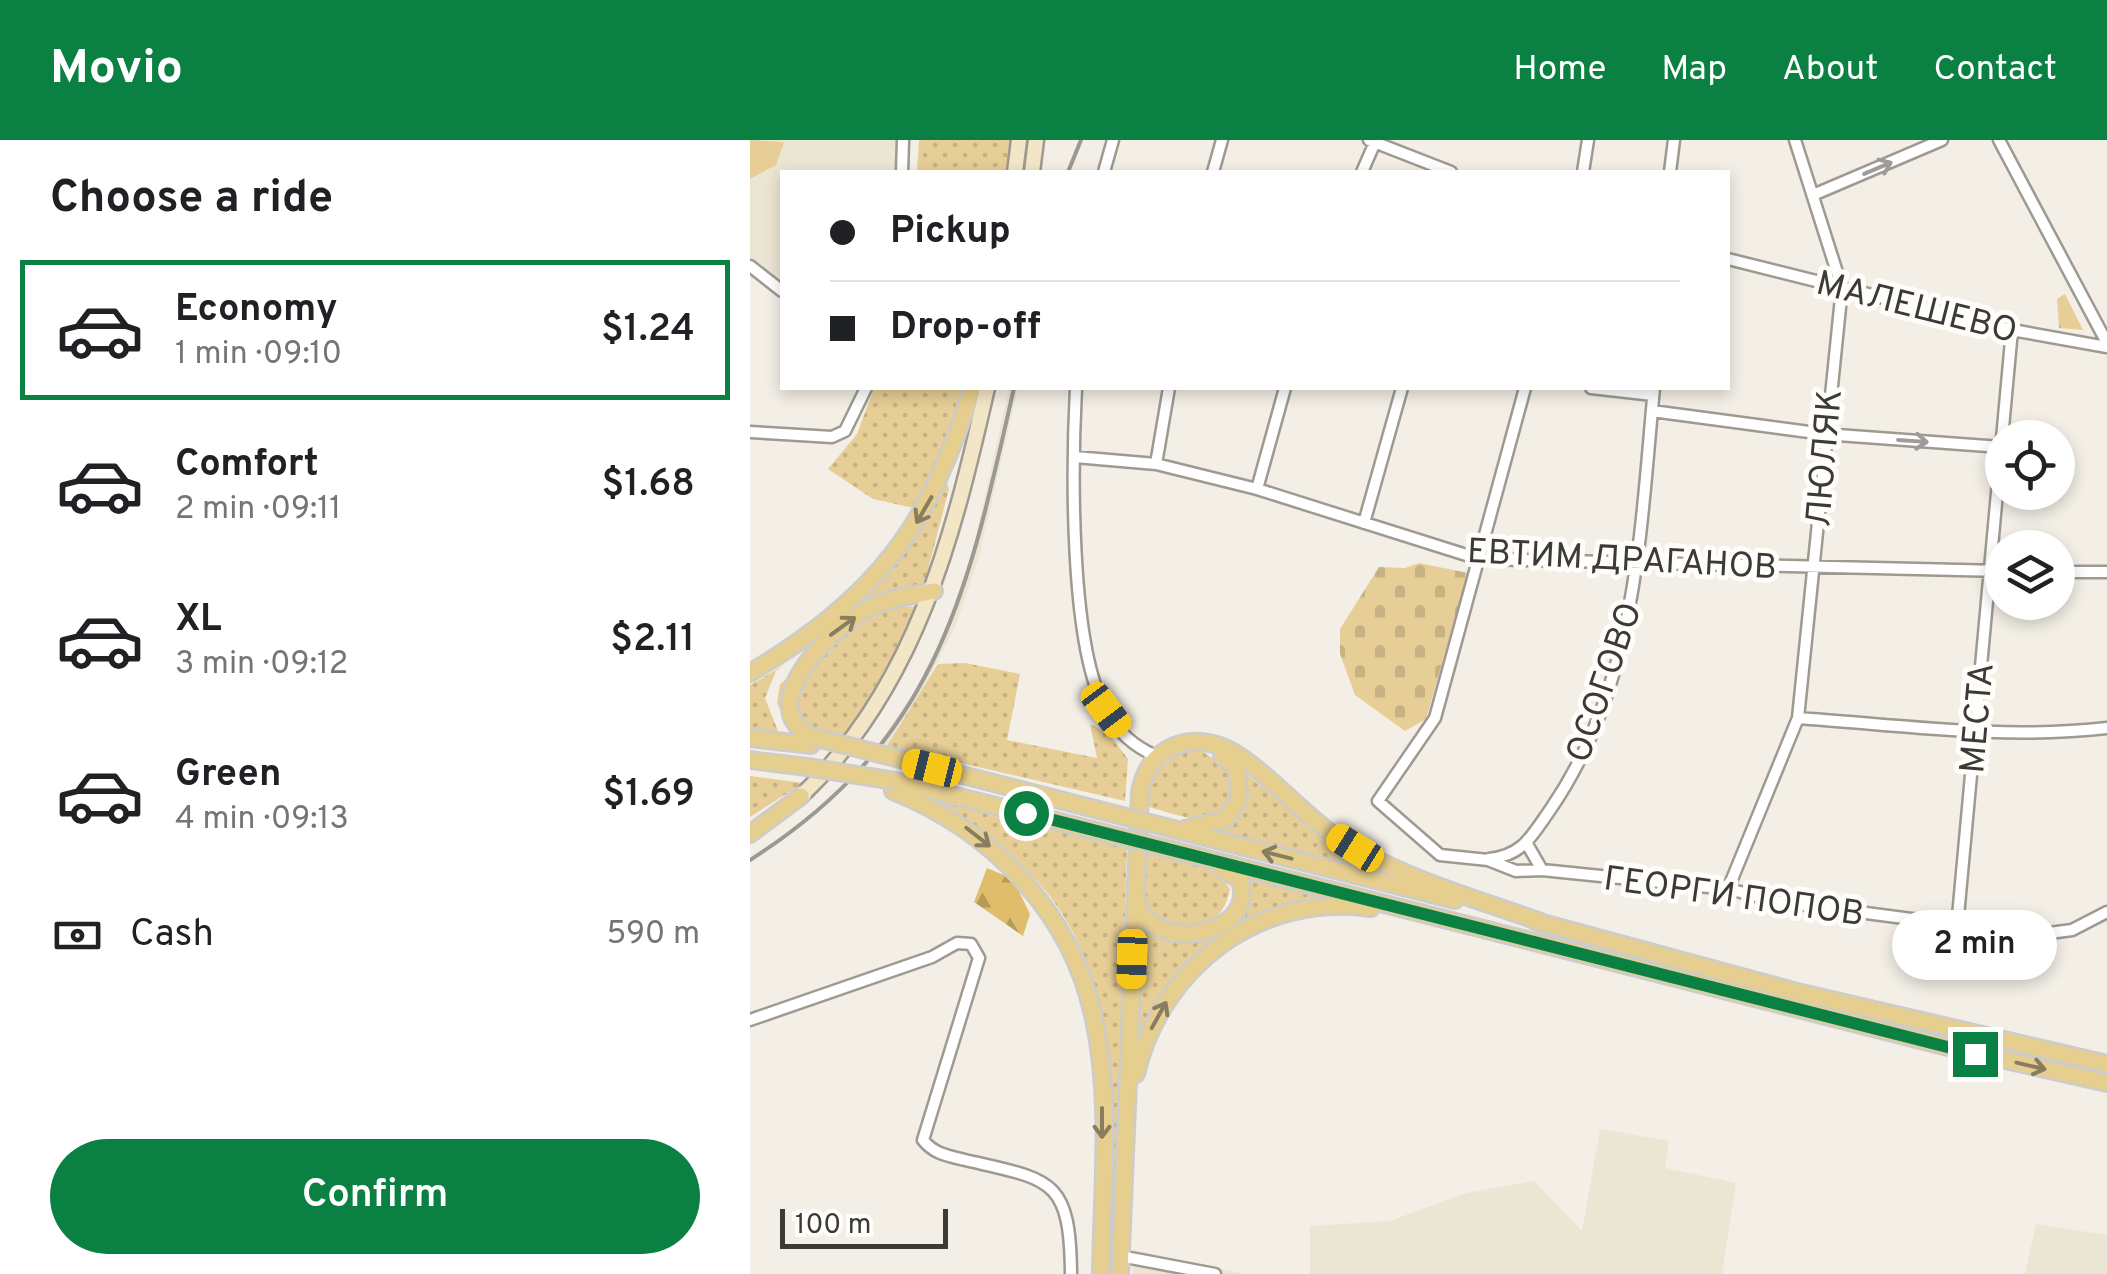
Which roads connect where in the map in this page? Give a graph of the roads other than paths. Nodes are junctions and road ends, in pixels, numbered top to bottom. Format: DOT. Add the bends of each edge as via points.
graph roads {
  1 [pos="903,140"];
  2 [pos="1019,140"];
  3 [pos="1036,140"];
  4 [pos="1113,140"];
  5 [pos="1222,140"];
  6 [pos="1588,140"];
  7 [pos="1674,140"];
  8 [pos="1796,140"];
  9 [pos="1942,140"];
  10 [pos="1999,140"];
  11 [pos="1373,141"];
  12 [pos="902,170"];
  13 [pos="1015,170"];
  14 [pos="1032,170"];
  15 [pos="1105,170"];
  16 [pos="1214,170"];
  17 [pos="1363,170"];
  18 [pos="1447,170"];
  19 [pos="1583,170"];
  20 [pos="1670,170"];
  21 [pos="1813,195"];
  22 [pos="1730,260"];
  23 [pos="750,266"];
  24 [pos="1842,288"];
  25 [pos="780,290"];
  26 [pos="2012,330"];
  27 [pos="2107,345"];
  28 [pos="865,390"];
  29 [pos="973,390"];
  30 [pos="974,390"];
  31 [pos="986,390"];
  32 [pos="1076,390"];
  33 [pos="1168,390"];
  34 [pos="1283,390"];
  35 [pos="1401,390"];
  36 [pos="1525,390"];
  37 [pos="1654,391"];
  38 [pos="1652,411"];
  39 [pos="2004,420"];
  40 [pos="750,432"];
  41 [pos="1824,434"];
  42 [pos="1985,447"];
  43 [pos="1075,458"];
  44 [pos="1156,464"];
  45 [pos="1257,490"];
  46 [pos="957,500"];
  47 [pos="1364,523"];
  48 [pos="1478,559"];
  49 [pos="1639,564"];
  50 [pos="1813,567"];
  51 [pos="1985,571"];
  52 [pos="2075,572"];
  53 [pos="2107,572"];
  54 [pos="934,591"];
  55 [pos="1985,620"];
  56 [pos="750,673"];
  57 [pos="776,681"];
  58 [pos="772,701"];
  59 [pos="1798,718"];
  60 [pos="2107,728"];
  61 [pos="1975,731"];
  62 [pos="750,738"];
  63 [pos="812,741"];
  64 [pos="1202,743"];
  65 [pos="1156,756"];
  66 [pos="750,760"];
  67 [pos="894,786"];
  68 [pos="801,796"];
  69 [pos="750,830"];
  70 [pos="1177,830"];
  71 [pos="1528,844"];
  72 [pos="1176,851"];
  73 [pos="1488,860"];
  74 [pos="1542,870"];
  75 [pos="1134,885"];
  76 [pos="1728,889"];
  77 [pos="2107,912"];
  78 [pos="1541,922"];
  79 [pos="1957,927"];
  80 [pos="1536,942"];
  81 [pos="750,1020"];
  82 [pos="2107,1064"];
  83 [pos="2107,1084"];
  84 [pos="1128,1107"];
  85 [pos="1120,1256"];
  86 [pos="1071,1274"];
  87 [pos="1101,1274"];
  88 [pos="1120,1274"];
  89 [pos="1215,1274"];
  1 -- 12 [label="street"];
  2 -- 13 [label="main road"];
  3 -- 14 [label="main road"];
  4 -- 15 [label="street"];
  5 -- 16 [label="street"];
  6 -- 19 [label="street"];
  7 -- 20 [label="street"];
  8 -- 21 [label="street, ЛЮЛЯК"];
  21 -- 9 [label="street, one-way"];
  10 -- 27 [label="street"];
  11 -- 17 [label="street"];
  11 -- 18 [label="street"];
  21 -- 24 [label="street, ЛЮЛЯК"];
  22 -- 24 [label="street, МАЛЕШЕВО"];
  23 -- 25 [label="street"];
  24 -- 26 [label="street, МАЛЕШЕВО"];
  24 -- 41 [label="street, ЛЮЛЯК"];
  26 -- 27 [label="street, МАЛЕШЕВО"];
  26 -- 39 [label="street, МЕСТА"];
  28 -- 40 [label="street" via="845,431 832,437"];
  29 -- 56 [label="main road, one-way" via="944,474 900,547 842,607"];
  30 -- 46 [label="main road"];
  31 -- 46 [label="main road"];
  32 -- 43 [label="street"];
  33 -- 44 [label="street"];
  34 -- 45 [label="street"];
  35 -- 47 [label="street"];
  36 -- 48 [label="street"];
  37 -- 38 [label="street, ОСОГОВО"];
  38 -- 41 [label="street"];
  38 -- 49 [label="street, ОСОГОВО"];
  41 -- 42 [label="street, one-way"];
  41 -- 50 [label="street, ЛЮЛЯК"];
  43 -- 44 [label="street, ЕВТИМ ДРАГАНОВ"];
  43 -- 65 [label="street" via="1078,590 1096,689 1126,738"];
  44 -- 45 [label="street, ЕВТИМ ДРАГАНОВ"];
  45 -- 47 [label="street, ЕВТИМ ДРАГАНОВ"];
  46 -- 54 [label="main road"];
  47 -- 48 [label="street, ЕВТИМ ДРАГАНОВ"];
  48 -- 49 [label="street, ЕВТИМ ДРАГАНОВ"];
  48 -- 73 [label="street, ГЕОРГИ ПОПОВ" via="1435,718 1378,801 1440,855"];
  49 -- 50 [label="street, ЕВТИМ ДРАГАНОВ"];
  49 -- 71 [label="street, ОСОГОВО" via="1626,636 1588,744"];
  50 -- 51 [label="street, ЕВТИМ ДРАГАНОВ"];
  50 -- 59 [label="street, ЛЮЛЯК"];
  52 -- 53 [label="street"];
  57 -- 54 [label="main road, one-way" via="789,664 865,610"];
  54 -- 68 [label="main road" via="884,694 850,744"];
  55 -- 61 [label="street, МЕСТА"];
  58 -- 63 [label="main road" via="787,727"];
  59 -- 61 [label="street"];
  59 -- 76 [label="street, ЛЮЛЯК"];
  60 -- 61 [label="street"];
  61 -- 79 [label="street, МЕСТА"];
  62 -- 63 [label="main road"];
  63 -- 70 [label="main road, bridge"];
  64 -- 65 [label="main road" via="1176,744"];
  64 -- 70 [label="main road" via="1237,768 1240,799 1216,824"];
  64 -- 78 [label="main road" via="1232,752 1355,848"];
  65 -- 75 [label="main road" via="1140,792"];
  66 -- 67 [label="main road, bridge"];
  67 -- 72 [label="main road, bridge"];
  67 -- 87 [label="main road, one-way" via="992,848 1044,908 1072,957 1091,1007 1100,1059"];
  68 -- 69 [label="main road"];
  78 -- 70 [label="main road, one-way"];
  71 -- 73 [label="street"];
  71 -- 74 [label="street"];
  72 -- 75 [label="main road" via="1240,880 1241,898 1227,920 1203,933 1168,930 1141,914"];
  72 -- 80 [label="main road"];
  73 -- 74 [label="street, ГЕОРГИ ПОПОВ" via="1516,871"];
  74 -- 76 [label="street, ГЕОРГИ ПОПОВ"];
  75 -- 84 [label="main road"];
  76 -- 79 [label="street, ГЕОРГИ ПОПОВ"];
  77 -- 79 [label="street, ГЕОРГИ ПОПОВ" via="2072,930 2034,935"];
  78 -- 82 [label="main road"];
  80 -- 83 [label="main road, one-way"];
  84 -- 80 [label="main road, one-way" via="1146,1040 1170,996 1210,951 1259,922 1298,910 1350,906"];
  81 -- 86 [label="street" via="932,957 957,942 971,944 979,958 923,1140 942,1155 1024,1173 1049,1186 1070,1228"];
  84 -- 85 [label="main road"];
  85 -- 88 [label="main road"];
  85 -- 89 [label="street"];
}
